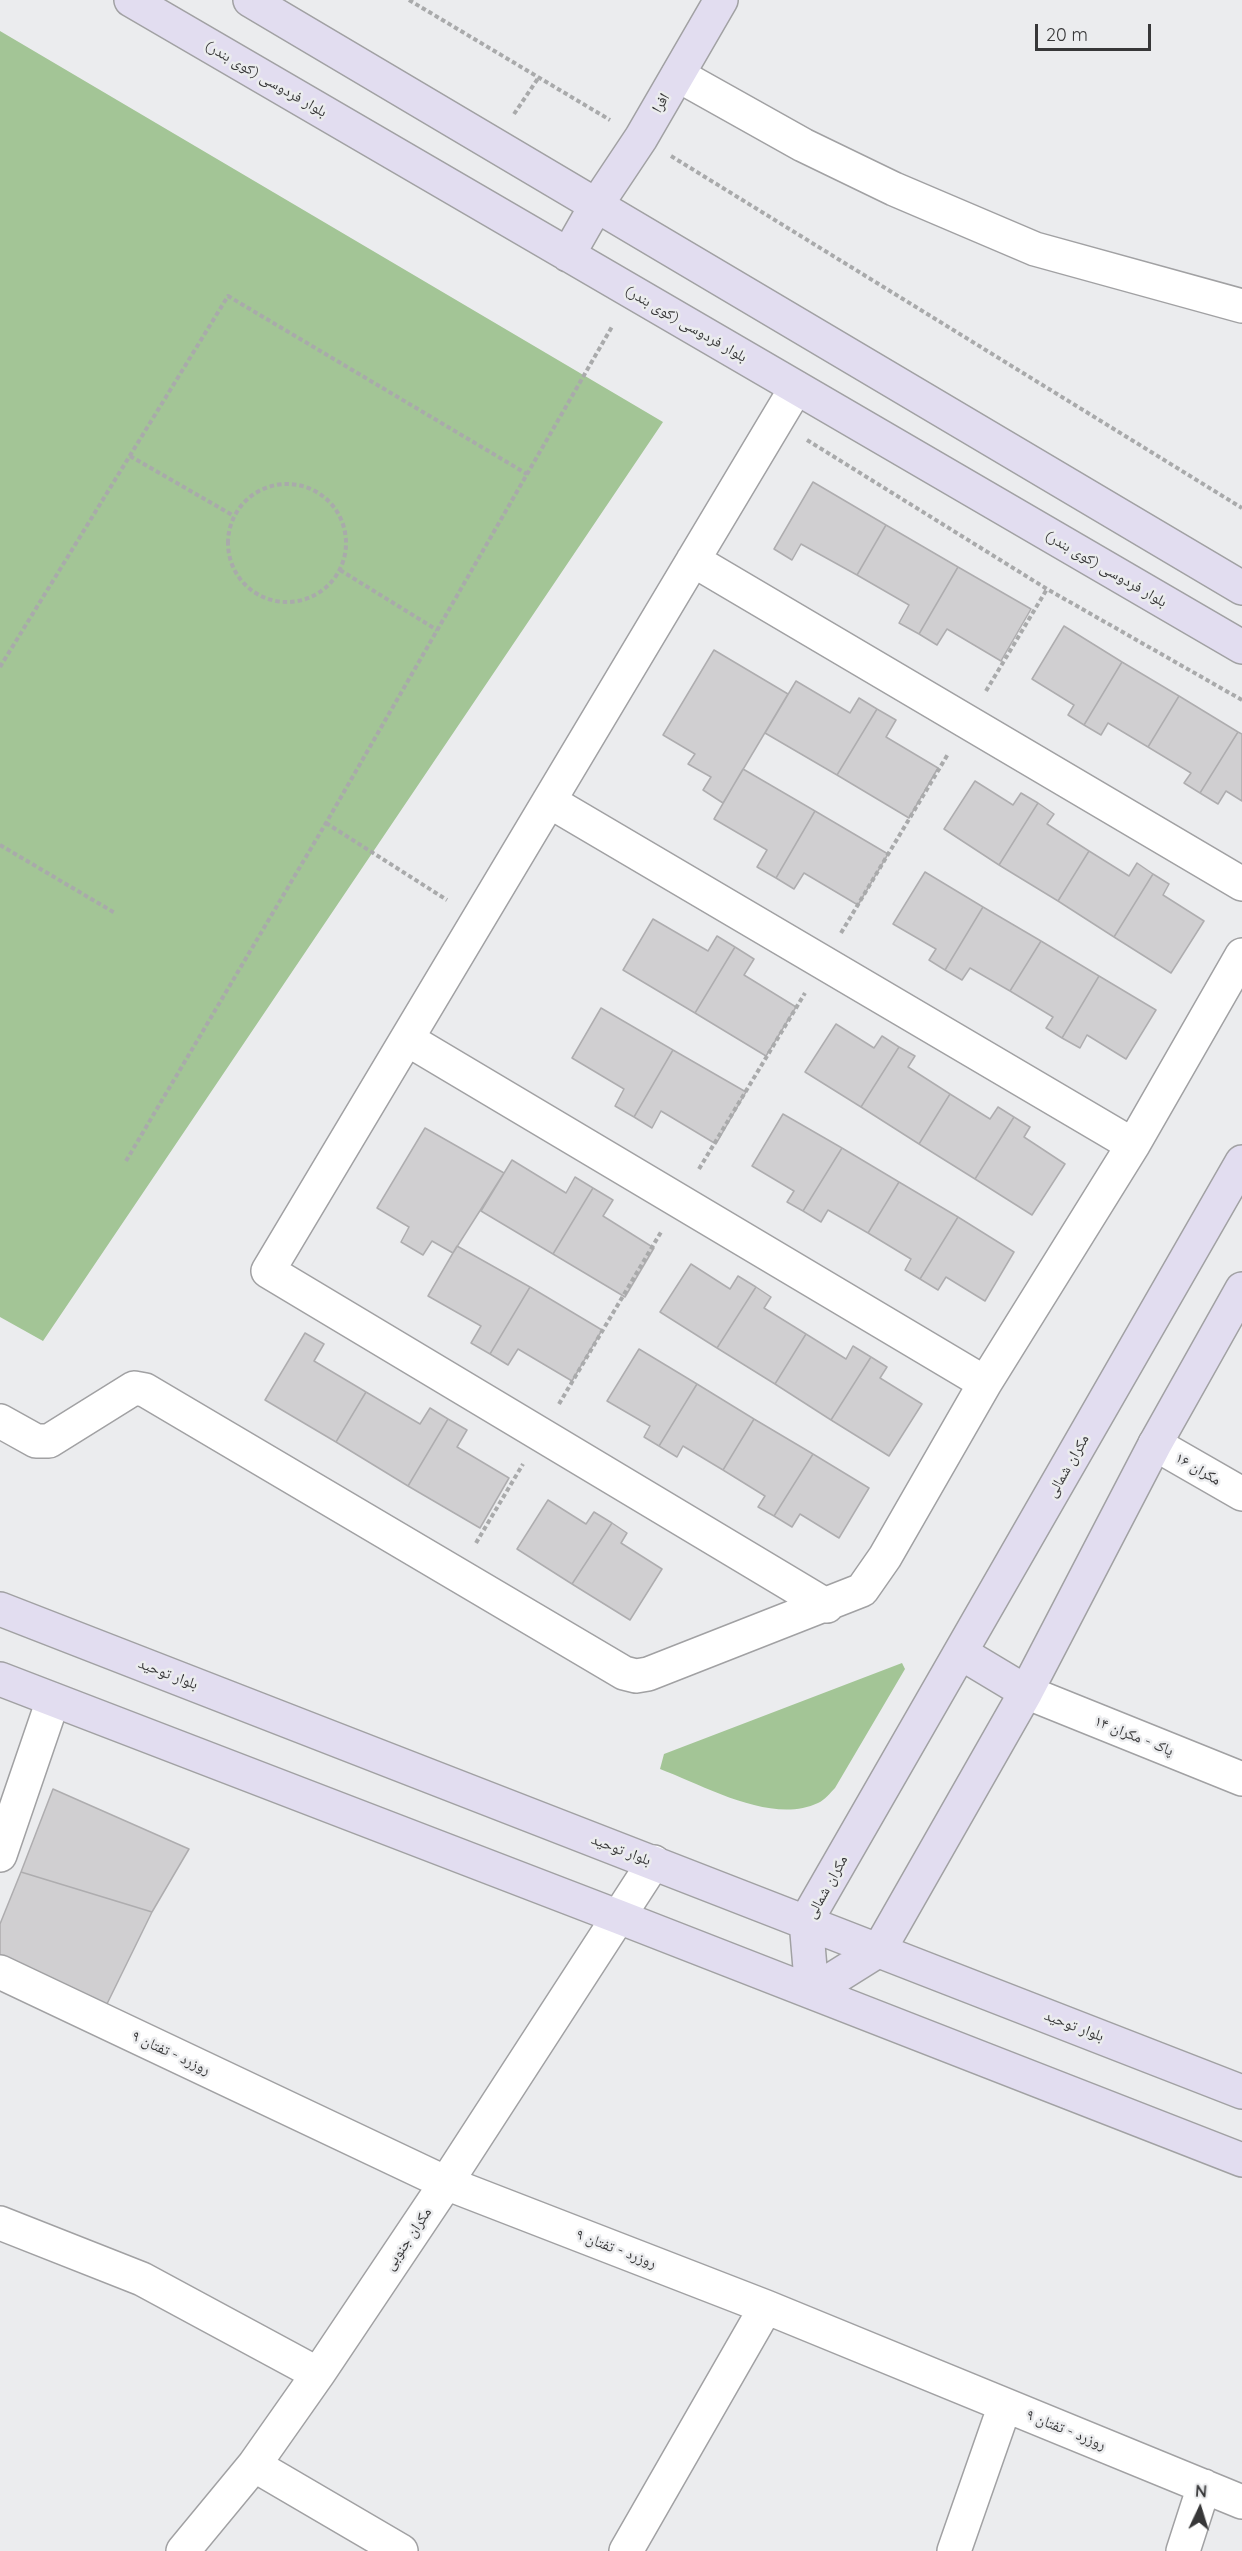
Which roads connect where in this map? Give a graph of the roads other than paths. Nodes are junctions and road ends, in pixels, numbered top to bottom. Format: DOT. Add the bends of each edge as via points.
graph roads {
  1 [pos="131,0"];
  2 [pos="250,0"];
  3 [pos="722,0"];
  4 [pos="678,75"];
  5 [pos="597,204"];
  6 [pos="568,255"];
  7 [pos="1242,306"];
  8 [pos="795,388"];
  9 [pos="693,560"];
  10 [pos="1242,588"];
  11 [pos="1242,647"];
  12 [pos="549,801"];
  13 [pos="1242,884"];
  14 [pos="1242,955"];
  15 [pos="407,1039"];
  16 [pos="1133,1145"];
  17 [pos="1242,1162"];
  18 [pos="1242,1289"];
  19 [pos="985,1383"];
  20 [pos="0,1421"];
  21 [pos="1155,1443"];
  22 [pos="1242,1494"];
  23 [pos="826,1606"];
  24 [pos="0,1609"];
  25 [pos="961,1653"];
  26 [pos="0,1679"];
  27 [pos="1026,1692"];
  28 [pos="53,1700"];
  29 [pos="1242,1779"];
  30 [pos="0,1855"];
  31 [pos="654,1862"];
  32 [pos="619,1917"];
  33 [pos="806,1921"];
  34 [pos="879,1950"];
  35 [pos="0,1972"];
  36 [pos="812,1992"];
  37 [pos="1242,2092"];
  38 [pos="1242,2160"];
  39 [pos="446,2183"];
  40 [pos="0,2223"];
  41 [pos="766,2307"];
  42 [pos="318,2374"];
  43 [pos="1005,2405"];
  44 [pos="254,2465"];
  45 [pos="1204,2486"];
  46 [pos="1242,2502"];
  47 [pos="183,2551"];
  48 [pos="401,2551"];
  49 [pos="626,2551"];
  50 [pos="954,2551"];
  51 [pos="1184,2551"];
  1 -- 6 [label="street, بلوار فردوسی (کوی بندر)"];
  2 -- 5 [label="street"];
  3 -- 4 [label="street, افرا"];
  4 -- 5 [label="street, افرا"];
  4 -- 7 [label="street" via="802,145 1035,249"];
  5 -- 6 [label="street, افرا"];
  5 -- 10 [label="street"];
  6 -- 8 [label="street, بلوار فردوسی (کوی بندر)"];
  8 -- 9 [label="street"];
  8 -- 11 [label="street, بلوار فردوسی (کوی بندر)"];
  9 -- 12 [label="street"];
  9 -- 13 [label="street"];
  12 -- 15 [label="street"];
  12 -- 16 [label="street"];
  14 -- 16 [label="street"];
  15 -- 19 [label="street"];
  15 -- 23 [label="street" via="268,1271"];
  16 -- 19 [label="street"];
  17 -- 25 [label="street, مکران شمالی"];
  18 -- 21 [label="street"];
  19 -- 23 [label="street" via="862,1590"];
  20 -- 23 [label="street" via="36,1442 49,1441 134,1388 145,1390 624,1673 636,1676"];
  21 -- 22 [label="street, مکران ۱۶"];
  21 -- 27 [label="street"];
  24 -- 31 [label="street, بلوار توحید"];
  25 -- 27 [label="street"];
  25 -- 33 [label="street, مکران شمالی"];
  26 -- 28 [label="street"];
  27 -- 29 [label="street, پاک - مکران ۱۴"];
  27 -- 34 [label="street"];
  28 -- 30 [label="street"];
  28 -- 32 [label="street"];
  31 -- 32 [label="street, مکران جنوبی"];
  31 -- 33 [label="street, بلوار توحید"];
  32 -- 36 [label="street"];
  32 -- 39 [label="street, مکران جنوبی"];
  33 -- 34 [label="street, بلوار توحید"];
  33 -- 36 [label="street, مکران شمالی"];
  34 -- 36 [label="street"];
  34 -- 37 [label="street, بلوار توحید"];
  35 -- 39 [label="street, روزرد - تفتان ۹"];
  36 -- 38 [label="street"];
  39 -- 41 [label="street, روزرد - تفتان ۹"];
  39 -- 42 [label="street, مکران جنوبی"];
  40 -- 42 [label="street" via="142,2279"];
  41 -- 43 [label="street, روزرد - تفتان ۹"];
  41 -- 49 [label="street"];
  42 -- 44 [label="street, مکران جنوبی"];
  43 -- 45 [label="street, روزرد - تفتان ۹"];
  43 -- 50 [label="street"];
  44 -- 47 [label="street, مکران جنوبی"];
  44 -- 48 [label="street"];
  45 -- 46 [label="street, روزرد - تفتان ۹"];
  45 -- 51 [label="street"];
}
